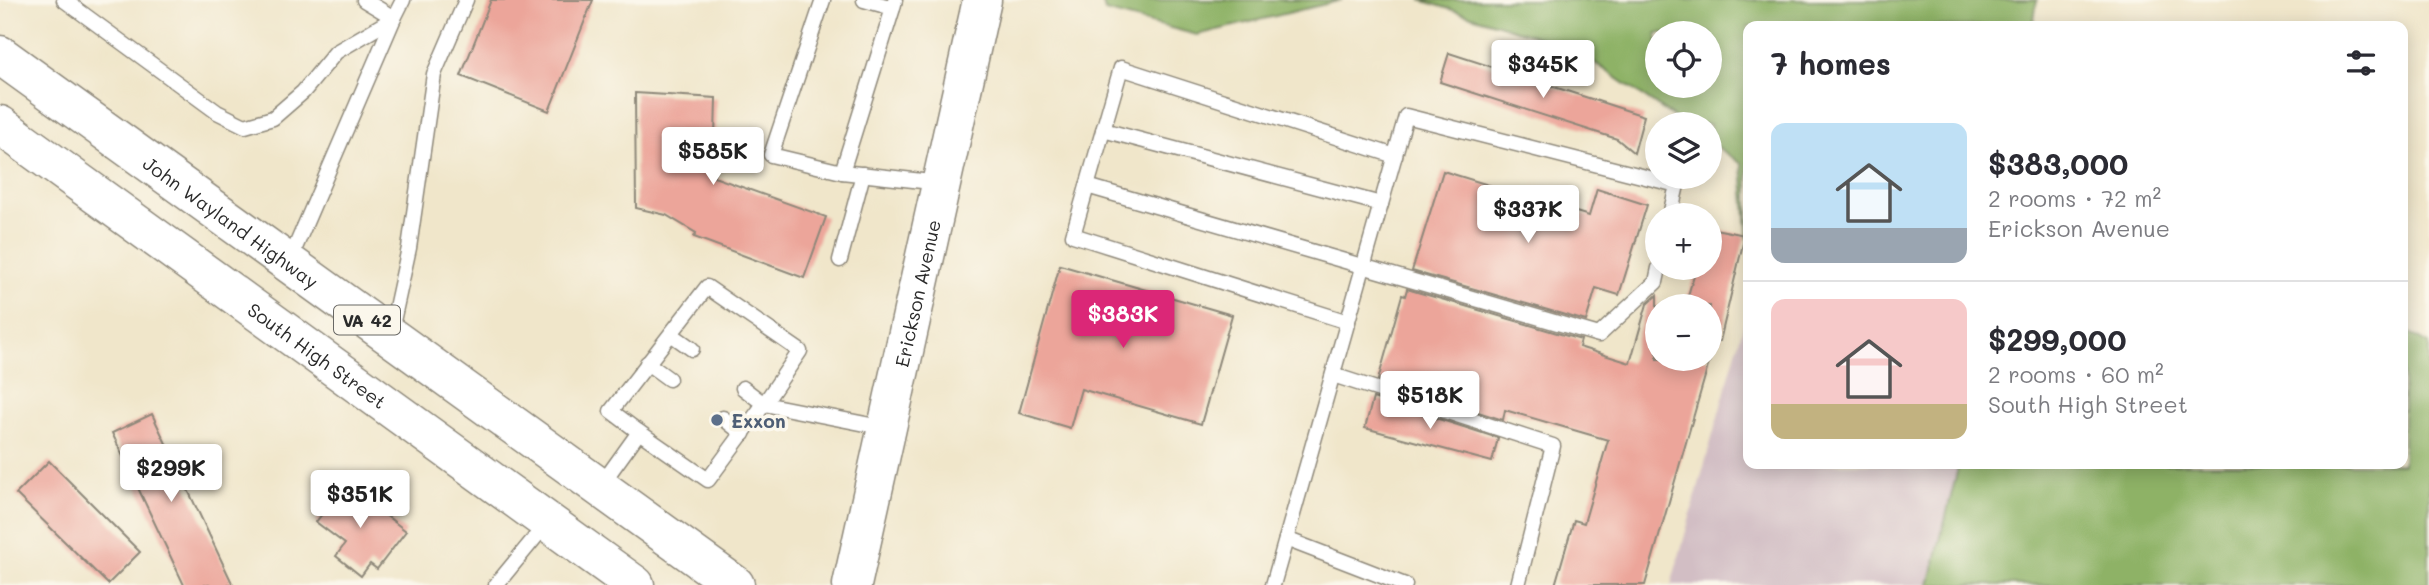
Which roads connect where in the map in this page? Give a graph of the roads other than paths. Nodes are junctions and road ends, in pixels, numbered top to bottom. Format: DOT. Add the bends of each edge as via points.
graph roads {
  1 [pos="64,0"];
  2 [pos="364,0"];
  3 [pos="403,0"];
  4 [pos="466,0"];
  5 [pos="822,0"];
  6 [pos="864,0"];
  7 [pos="982,0"];
  8 [pos="894,4"];
  9 [pos="394,18"];
  10 [pos="0,55"];
  11 [pos="0,125"];
  12 [pos="1103,130"];
  13 [pos="1395,156"];
  14 [pos="842,172"];
  15 [pos="863,174"];
  16 [pos="942,183"];
  17 [pos="1087,186"];
  18 [pos="1673,203"];
  19 [pos="1381,204"];
  20 [pos="840,260"];
  21 [pos="289,263"];
  22 [pos="1364,266"];
  23 [pos="1656,280"];
  24 [pos="1348,322"];
  25 [pos="671,334"];
  26 [pos="390,336"];
  27 [pos="692,349"];
  28 [pos="648,363"];
  29 [pos="1333,375"];
  30 [pos="669,379"];
  31 [pos="743,388"];
  32 [pos="764,404"];
  33 [pos="723,418"];
  34 [pos="887,428"];
  35 [pos="639,432"];
  36 [pos="743,434"];
  37 [pos="599,487"];
  38 [pos="548,522"];
  39 [pos="1286,539"];
  40 [pos="496,585"];
  41 [pos="635,585"];
  42 [pos="735,585"];
  43 [pos="852,585"];
  44 [pos="1273,585"];
  45 [pos="1405,585"];
  46 [pos="1518,585"];
  1 -- 9 [label="lane" via="216,112 245,127 273,118 303,92 336,52"];
  2 -- 9 [label="lane"];
  3 -- 9 [label="lane"];
  4 -- 26 [label="lane" via="434,74 409,248"];
  5 -- 14 [label="lane" via="771,155"];
  6 -- 8 [label="lane"];
  7 -- 16 [label="main road, Erickson Avenue"];
  8 -- 14 [label="lane"];
  9 -- 21 [label="lane"];
  10 -- 21 [label="main road, John Wayland Highway / VA 42"];
  11 -- 38 [label="main road, South High Street / VA 42"];
  12 -- 13 [label="lane" via="1121,68"];
  12 -- 17 [label="lane"];
  12 -- 19 [label="lane"];
  13 -- 18 [label="lane" via="1406,116 1677,185"];
  13 -- 19 [label="lane"];
  14 -- 15 [label="lane"];
  15 -- 16 [label="lane"];
  15 -- 20 [label="lane"];
  16 -- 34 [label="main road, Erickson Avenue"];
  17 -- 22 [label="lane"];
  17 -- 24 [label="lane" via="1073,235"];
  19 -- 22 [label="lane"];
  21 -- 26 [label="main road, John Wayland Highway / VA 42"];
  22 -- 23 [label="lane" via="1599,335"];
  22 -- 24 [label="lane"];
  24 -- 29 [label="lane"];
  25 -- 27 [label="lane"];
  25 -- 28 [label="lane"];
  25 -- 32 [label="lane" via="707,288 800,351"];
  26 -- 37 [label="main road, John Wayland Highway / VA 42"];
  28 -- 30 [label="lane"];
  28 -- 35 [label="lane" via="611,411"];
  29 -- 39 [label="lane"];
  29 -- 46 [label="lane" via="1552,446"];
  31 -- 32 [label="lane"];
  32 -- 34 [label="lane"];
  32 -- 36 [label="lane"];
  33 -- 36 [label="lane"];
  34 -- 43 [label="main road, Erickson Avenue"];
  35 -- 36 [label="lane" via="708,480"];
  35 -- 37 [label="lane"];
  37 -- 42 [label="main road, John Wayland Highway / VA 42"];
  38 -- 40 [label="lane"];
  38 -- 41 [label="main road, South High Street / VA 42"];
  39 -- 44 [label="lane"];
  39 -- 45 [label="lane"];
}
